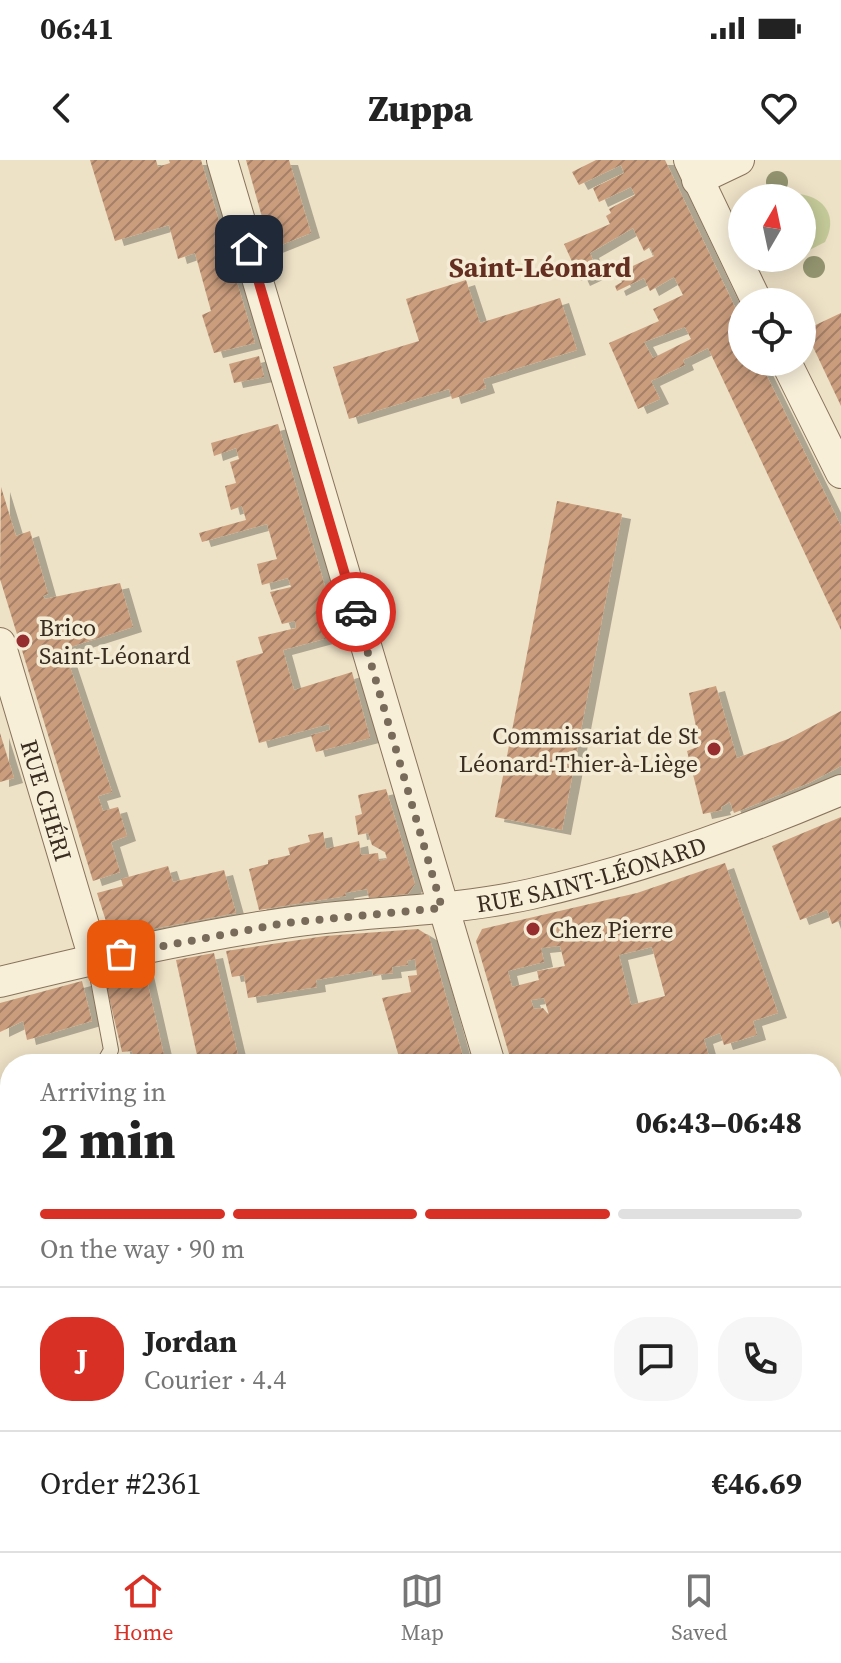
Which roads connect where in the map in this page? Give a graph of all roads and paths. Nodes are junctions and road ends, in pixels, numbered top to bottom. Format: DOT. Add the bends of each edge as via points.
graph roads {
  1 [pos="222,160"];
  2 [pos="739,160"];
  3 [pos="693,170"];
  4 [pos="750,288"];
  5 [pos="793,376"];
  6 [pos="841,473"];
  7 [pos="0,643"];
  8 [pos="841,790"];
  9 [pos="442,908"];
  10 [pos="94,959"];
  11 [pos="0,982"];
  12 [pos="109,1054"];
  13 [pos="487,1054"];
  1 -- 9 [label="street"];
  2 -- 3 [label="street"];
  3 -- 4 [label="street"];
  5 -- 6 [label="street"];
  7 -- 10 [label="street, RUE CHÉRI"];
  8 -- 9 [label="street, RUE SAINT-LÉONARD" via="737,834 632,868 529,895"];
  9 -- 10 [label="street, RUE SAINT-LÉONARD" via="285,923"];
  9 -- 13 [label="street"];
  10 -- 11 [label="street, RUE SAINT-LÉONARD"];
  10 -- 12 [label="lane"];
}
